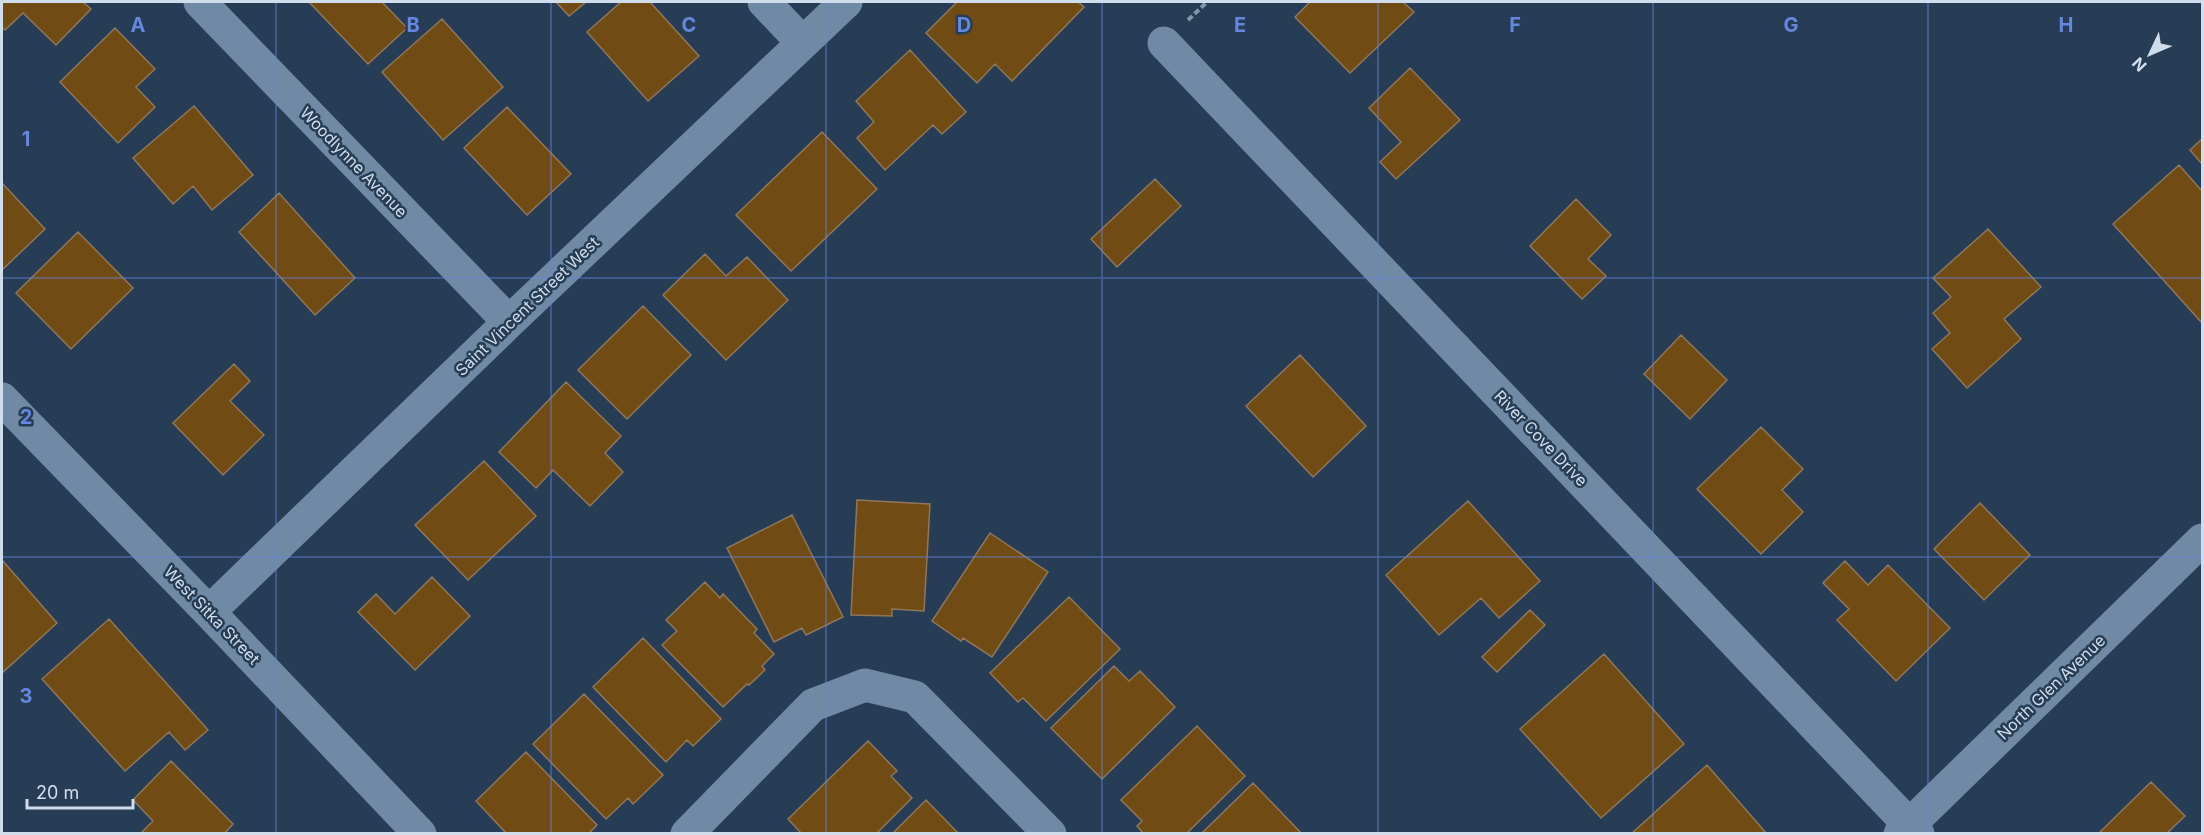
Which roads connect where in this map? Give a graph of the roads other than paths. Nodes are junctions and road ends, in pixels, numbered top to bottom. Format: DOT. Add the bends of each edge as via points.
graph roads {
  1 [pos="200,2"];
  2 [pos="764,2"];
  3 [pos="846,2"];
  4 [pos="803,43"];
  5 [pos="1164,43"];
  6 [pos="509,322"];
  7 [pos="2,399"];
  8 [pos="2202,540"];
  9 [pos="209,612"];
  10 [pos="1909,831"];
  11 [pos="420,834"];
  12 [pos="687,834"];
  13 [pos="1050,834"];
  1 -- 6 [label="street, Woodlynne Avenue"];
  2 -- 4 [label="street"];
  3 -- 4 [label="street, Saint Vincent Street West"];
  4 -- 6 [label="street, Saint Vincent Street West"];
  5 -- 10 [label="street, River Cove Drive"];
  6 -- 9 [label="street, Saint Vincent Street West"];
  7 -- 9 [label="street, West Sitka Street"];
  8 -- 10 [label="street, North Glen Avenue"];
  9 -- 11 [label="street, West Sitka Street"];
  12 -- 13 [label="street" via="813,705 865,685 915,697"];
}
